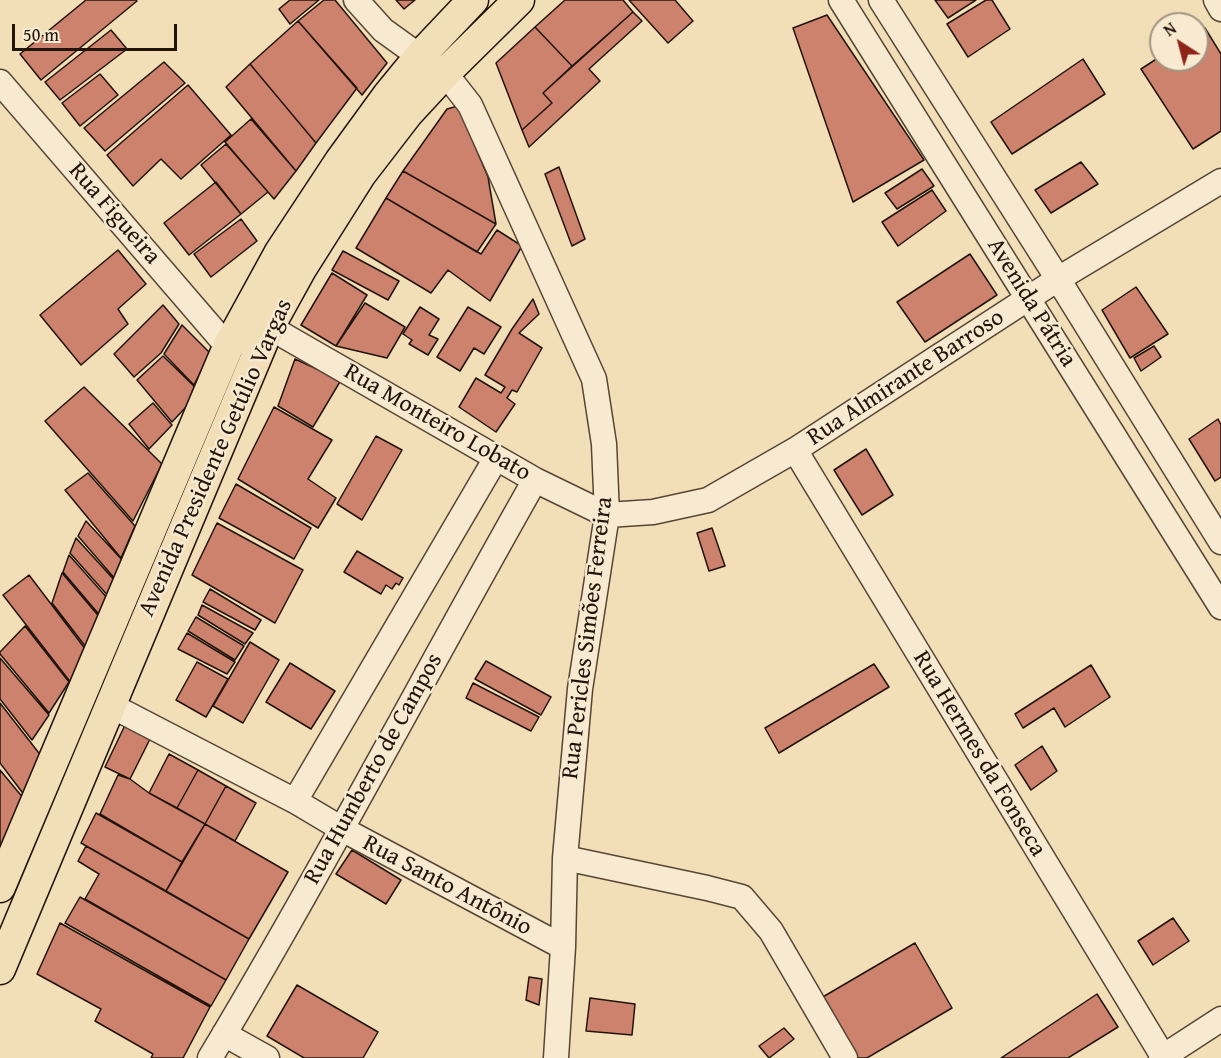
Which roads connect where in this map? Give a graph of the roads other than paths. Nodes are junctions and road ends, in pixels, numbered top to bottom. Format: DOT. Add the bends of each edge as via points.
graph roads {
  1 [pos="356,0"];
  2 [pos="473,0"];
  3 [pos="519,0"];
  4 [pos="841,0"];
  5 [pos="881,0"];
  6 [pos="1216,0"];
  7 [pos="1221,9"];
  8 [pos="420,56"];
  9 [pos="445,73"];
  10 [pos="0,81"];
  11 [pos="1221,181"];
  12 [pos="1058,279"];
  13 [pos="1028,298"];
  14 [pos="269,327"];
  15 [pos="228,347"];
  16 [pos="795,450"];
  17 [pos="496,458"];
  18 [pos="536,480"];
  19 [pos="607,514"];
  20 [pos="1221,542"];
  21 [pos="1221,607"];
  22 [pos="110,705"];
  23 [pos="295,801"];
  24 [pos="342,829"];
  25 [pos="565,858"];
  26 [pos="0,887"];
  27 [pos="563,947"];
  28 [pos="0,969"];
  29 [pos="1221,1019"];
  30 [pos="224,1034"];
  31 [pos="210,1058"];
  32 [pos="267,1058"];
  33 [pos="556,1058"];
  34 [pos="845,1058"];
  35 [pos="1162,1058"];
  1 -- 8 [label="street, Rua Pericles Simões Ferreira" via="383,30"];
  2 -- 8 [label="main road, Avenida Presidente Getúlio Vargas"];
  3 -- 9 [label="main road, Avenida Presidente Getúlio Vargas"];
  4 -- 13 [label="street, Avenida Pátria"];
  5 -- 12 [label="street, Avenida Pátria"];
  6 -- 7 [label="street"];
  8 -- 9 [label="street, Rua Pericles Simões Ferreira"];
  8 -- 15 [label="main road, Avenida Presidente Getúlio Vargas" via="340,161 280,252"];
  9 -- 14 [label="main road, Avenida Presidente Getúlio Vargas" via="408,113 362,174"];
  9 -- 19 [label="street, Rua Pericles Simões Ferreira" via="470,105 594,379 604,444"];
  10 -- 15 [label="street, Rua Figueira"];
  11 -- 12 [label="street, Rua Almirante Barroso"];
  12 -- 13 [label="street, Rua Almirante Barroso"];
  12 -- 20 [label="street, Avenida Pátria"];
  13 -- 16 [label="street, Rua Almirante Barroso"];
  13 -- 21 [label="street, Avenida Pátria"];
  14 -- 17 [label="street, Rua Monteiro Lobato"];
  14 -- 22 [label="main road, Avenida Presidente Getúlio Vargas"];
  15 -- 26 [label="main road, Avenida Presidente Getúlio Vargas"];
  16 -- 19 [label="street, Rua Almirante Barroso" via="708,500 653,512"];
  16 -- 35 [label="street, Rua Hermes da Fonseca"];
  17 -- 18 [label="street, Rua Monteiro Lobato"];
  17 -- 23 [label="street, Rua Humberto de Campos"];
  18 -- 19 [label="street, Rua Monteiro Lobato"];
  18 -- 24 [label="street, Rua Humberto de Campos"];
  19 -- 25 [label="street, Rua Pericles Simões Ferreira" via="580,689"];
  22 -- 23 [label="street, Rua Santo Antônio"];
  22 -- 28 [label="main road, Avenida Presidente Getúlio Vargas"];
  23 -- 24 [label="street, Rua Santo Antônio"];
  24 -- 27 [label="street, Rua Santo Antônio"];
  24 -- 30 [label="street, Rua Humberto de Campos"];
  25 -- 27 [label="street, Rua Pericles Simões Ferreira"];
  25 -- 34 [label="street" via="741,897 771,931"];
  27 -- 33 [label="street, Rua Pericles Simões Ferreira"];
  29 -- 35 [label="street"];
  30 -- 31 [label="street, Rua Humberto de Campos"];
  30 -- 32 [label="street"];
}
